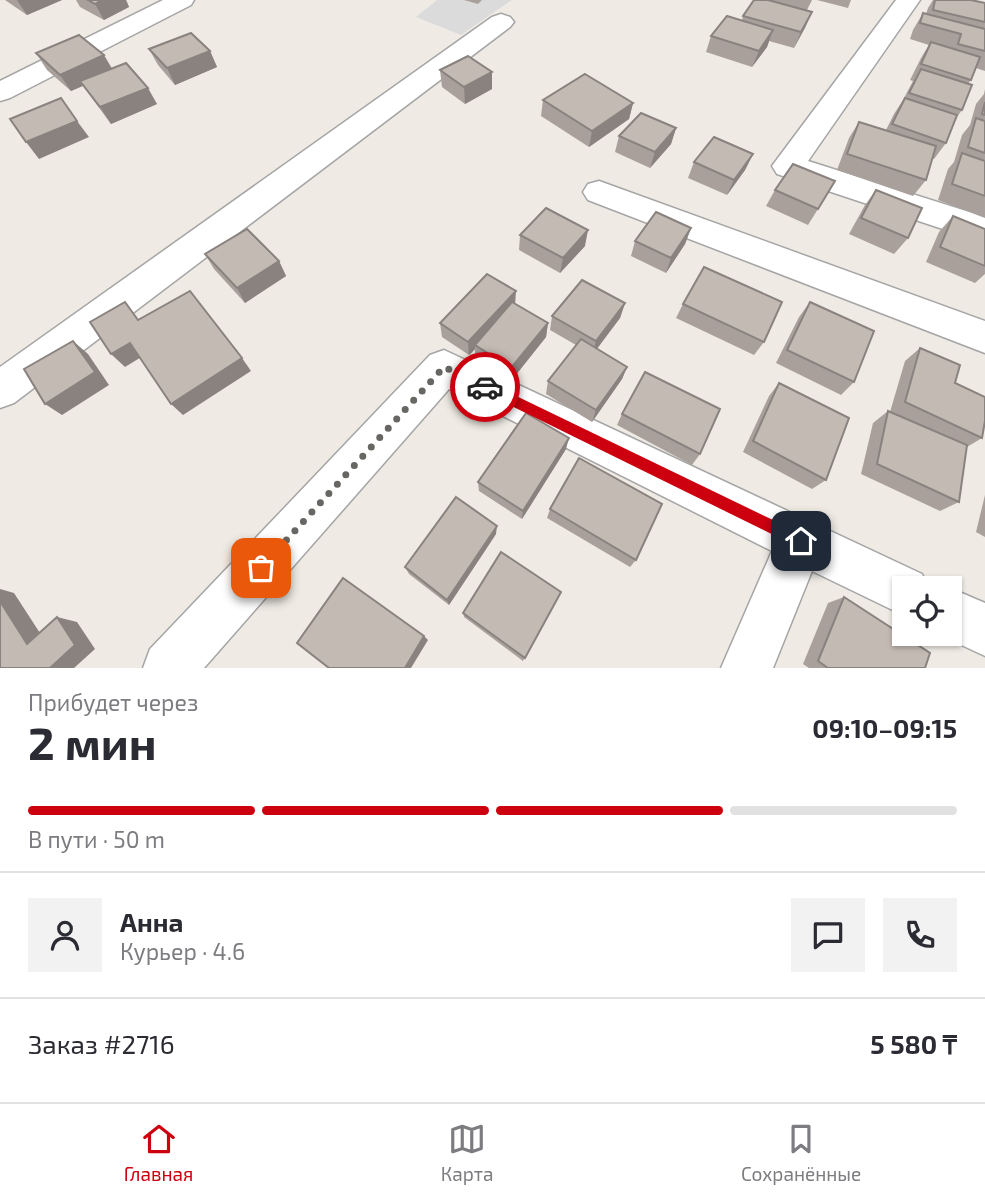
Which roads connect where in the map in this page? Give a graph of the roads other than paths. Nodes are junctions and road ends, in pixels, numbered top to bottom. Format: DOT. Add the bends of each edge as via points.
graph roads {
  1 [pos="183,0"];
  2 [pos="908,0"];
  3 [pos="501,22"];
  4 [pos="0,92"];
  5 [pos="599,192"];
  6 [pos="985,230"];
  7 [pos="985,337"];
  8 [pos="0,390"];
  9 [pos="801,541"];
  10 [pos="892,585"];
  11 [pos="962,619"];
  12 [pos="985,630"];
  13 [pos="169,668"];
  14 [pos="747,668"];
  1 -- 4 [label="street"];
  2 -- 6 [label="street" via="789,166"];
  3 -- 8 [label="street"];
  5 -- 7 [label="street"];
  9 -- 10 [label="street"];
  9 -- 13 [label="street" via="444,367"];
  9 -- 14 [label="street"];
  11 -- 12 [label="street"];
}
